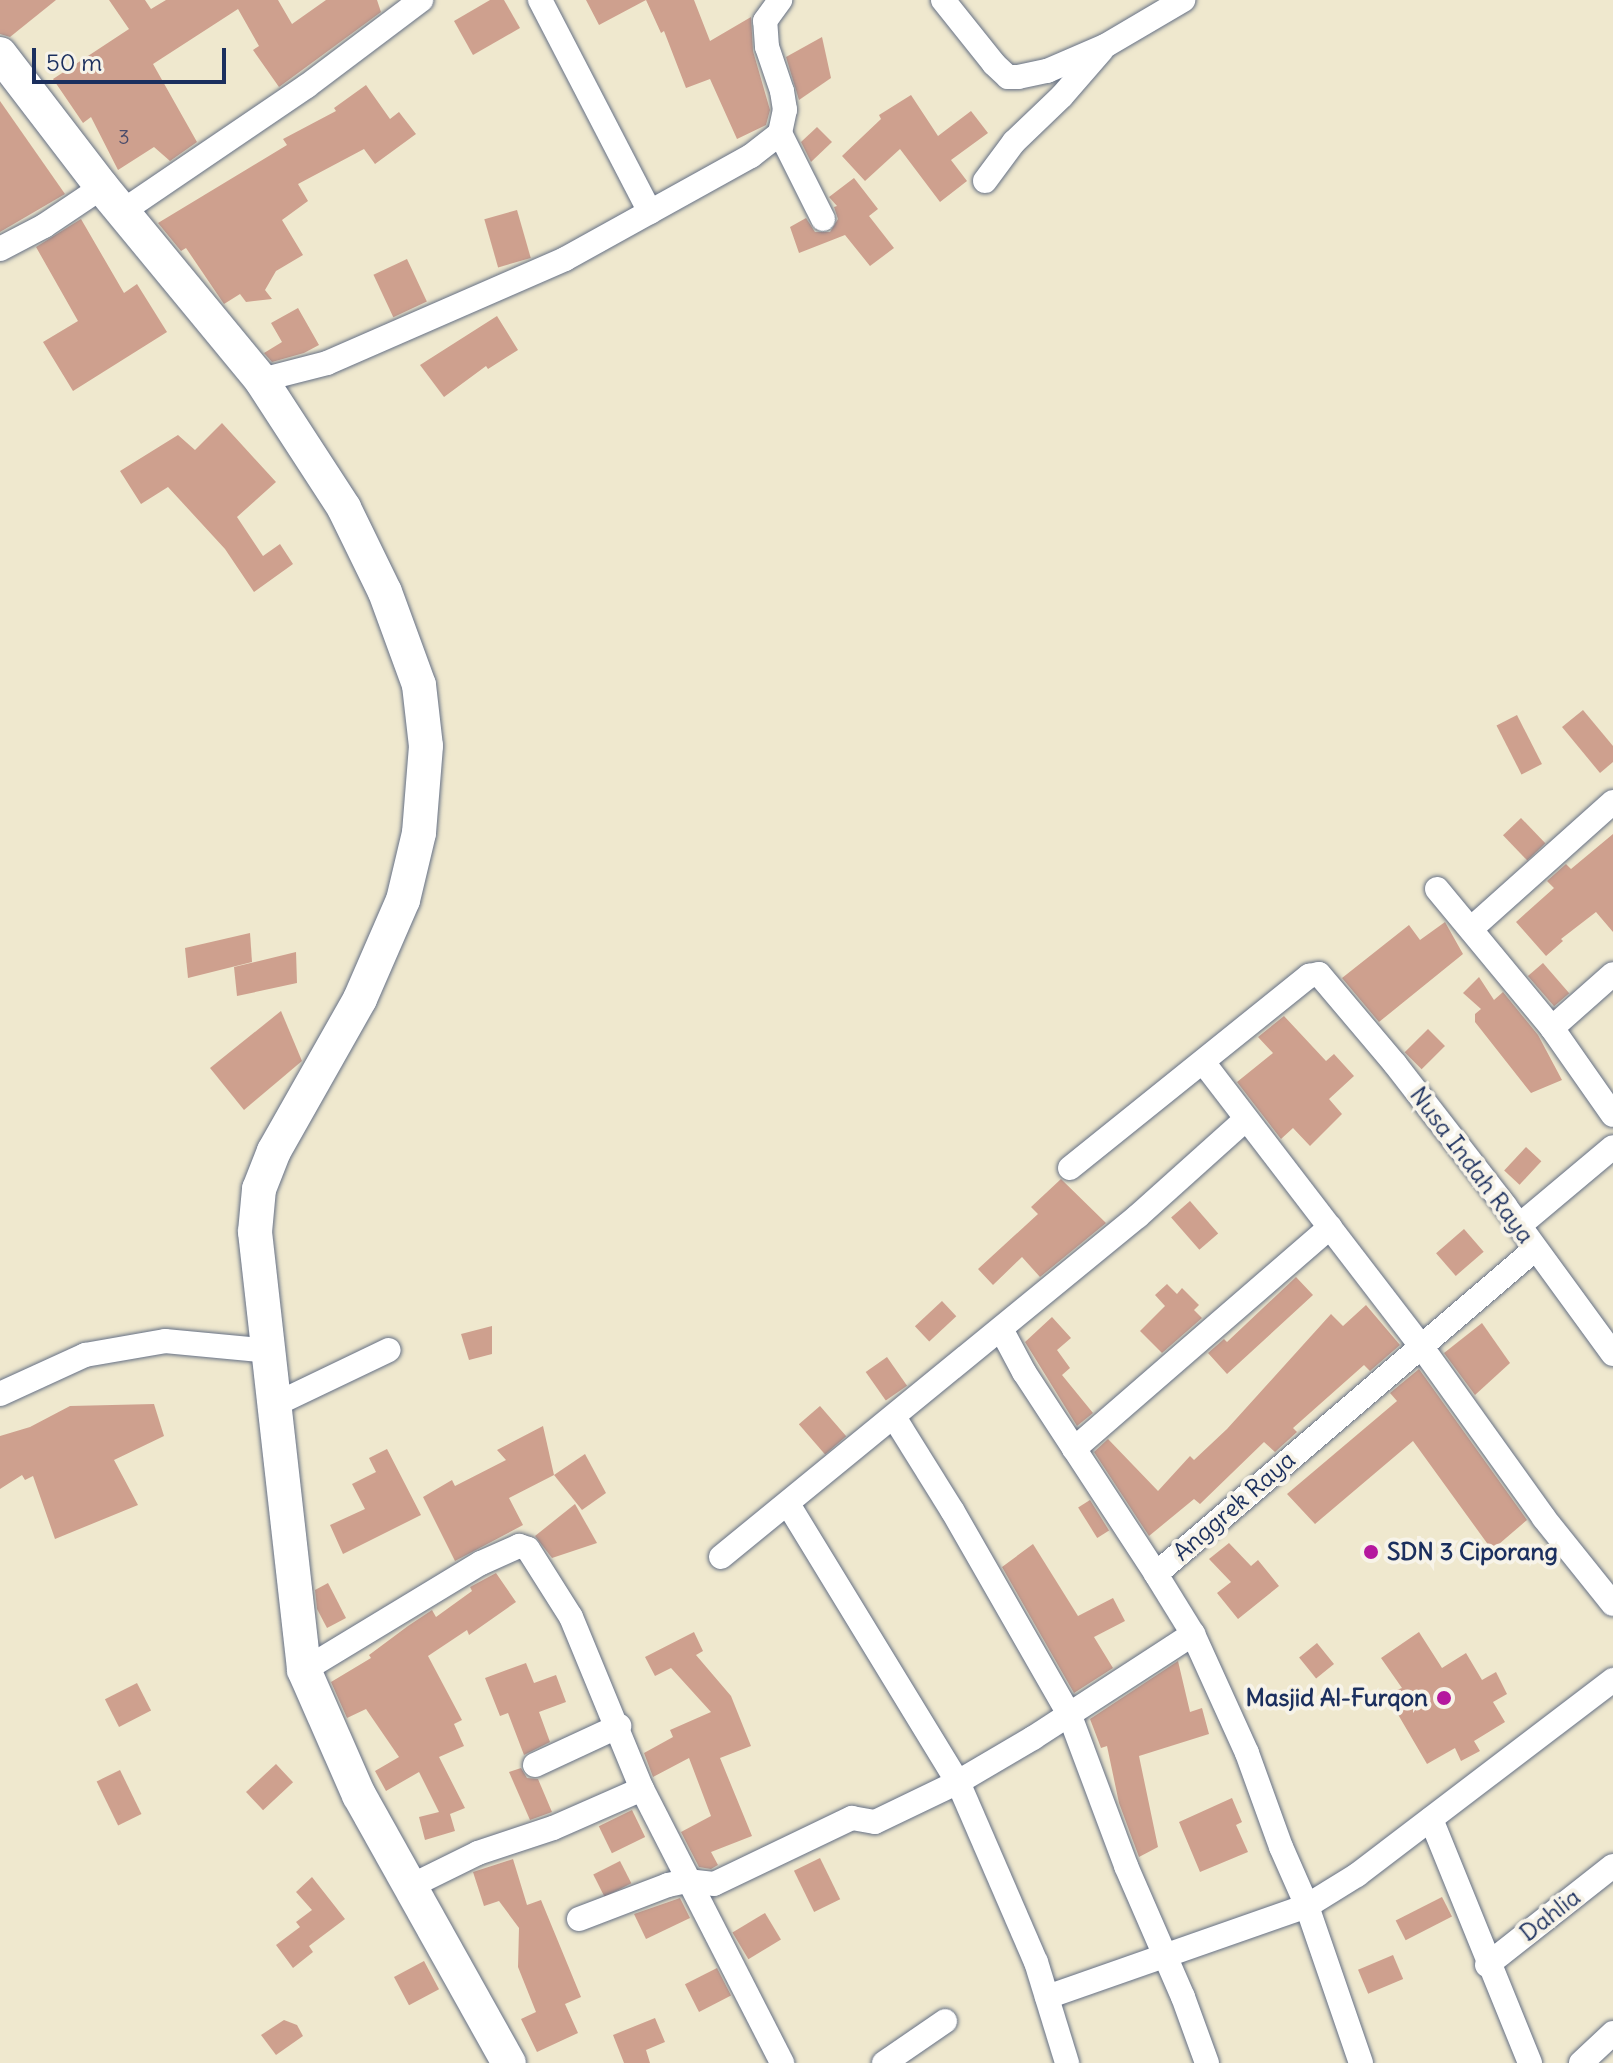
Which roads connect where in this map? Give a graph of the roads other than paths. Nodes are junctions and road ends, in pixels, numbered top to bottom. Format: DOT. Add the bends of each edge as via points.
graph roads {
  1 [pos="421,0"];
  2 [pos="540,0"];
  3 [pos="780,0"];
  4 [pos="943,0"];
  5 [pos="1183,0"];
  6 [pos="1105,46"];
  7 [pos="0,54"];
  8 [pos="780,133"];
  9 [pos="985,181"];
  10 [pos="113,199"];
  11 [pos="650,212"];
  12 [pos="823,219"];
  13 [pos="0,249"];
  14 [pos="261,380"];
  15 [pos="1613,802"];
  16 [pos="1437,889"];
  17 [pos="1472,928"];
  18 [pos="1613,974"];
  19 [pos="1552,1028"];
  20 [pos="1203,1062"];
  21 [pos="1613,1115"];
  22 [pos="1246,1119"];
  23 [pos="1613,1147"];
  24 [pos="1070,1168"];
  25 [pos="1520,1225"];
  26 [pos="1330,1227"];
  27 [pos="1535,1249"];
  28 [pos="1001,1329"];
  29 [pos="1421,1346"];
  30 [pos="389,1350"];
  31 [pos="271,1351"];
  32 [pos="1613,1354"];
  33 [pos="0,1394"];
  34 [pos="274,1405"];
  35 [pos="894,1417"];
  36 [pos="1074,1449"];
  37 [pos="788,1504"];
  38 [pos="721,1557"];
  39 [pos="1156,1574"];
  40 [pos="1613,1604"];
  41 [pos="1193,1634"];
  42 [pos="304,1670"];
  43 [pos="1613,1680"];
  44 [pos="1070,1716"];
  45 [pos="619,1726"];
  46 [pos="535,1765"];
  47 [pos="958,1782"];
  48 [pos="642,1789"];
  49 [pos="1431,1819"];
  50 [pos="1613,1866"];
  51 [pos="687,1881"];
  52 [pos="409,1887"];
  53 [pos="1307,1906"];
  54 [pos="579,1919"];
  55 [pos="1164,1958"];
  56 [pos="1487,1965"];
  57 [pos="1047,1997"];
  58 [pos="945,2021"];
  59 [pos="1613,2033"];
  60 [pos="509,2063"];
  61 [pos="782,2063"];
  62 [pos="884,2063"];
  63 [pos="1067,2063"];
  64 [pos="1207,2063"];
  65 [pos="1361,2063"];
  66 [pos="1530,2063"];
  67 [pos="1581,2063"];
  1 -- 10 [label="street" via="307,86"];
  2 -- 11 [label="street"];
  3 -- 8 [label="street" via="765,21 785,110"];
  4 -- 6 [label="street" via="1008,77 1047,71"];
  5 -- 6 [label="street"];
  6 -- 9 [label="street" via="1014,142"];
  7 -- 10 [label="street"];
  8 -- 11 [label="street" via="751,156"];
  8 -- 12 [label="street"];
  10 -- 13 [label="street"];
  10 -- 14 [label="street"];
  11 -- 14 [label="street" via="565,259 327,363"];
  14 -- 31 [label="street" via="344,508 385,592 419,685 426,746 419,833 403,900 360,999 274,1151 259,1189 255,1232"];
  15 -- 17 [label="street"];
  16 -- 17 [label="street"];
  17 -- 19 [label="street"];
  18 -- 19 [label="street"];
  19 -- 21 [label="street"];
  20 -- 22 [label="street"];
  20 -- 24 [label="street"];
  20 -- 25 [label="street, Nusa Indah Raya" via="1309,976 1319,974"];
  22 -- 26 [label="street"];
  22 -- 28 [label="street"];
  23 -- 25 [label="street"];
  25 -- 27 [label="street, Nusa Indah Raya"];
  26 -- 29 [label="street"];
  26 -- 36 [label="street"];
  27 -- 29 [label="street, Anggrek Raya"];
  27 -- 32 [label="street, Nusa Indah Raya"];
  28 -- 35 [label="street"];
  28 -- 36 [label="street"];
  29 -- 39 [label="street, Anggrek Raya"];
  29 -- 40 [label="street" via="1544,1518"];
  30 -- 34 [label="street"];
  31 -- 33 [label="street" via="165,1341 85,1355"];
  31 -- 34 [label="street"];
  34 -- 42 [label="street"];
  35 -- 37 [label="street"];
  35 -- 44 [label="street"];
  36 -- 39 [label="street"];
  37 -- 38 [label="street"];
  37 -- 47 [label="street"];
  39 -- 41 [label="street, Anggrek Raya"];
  41 -- 44 [label="street"];
  41 -- 53 [label="street, Anggrek Raya"];
  42 -- 45 [label="street" via="481,1563 524,1547 560,1597"];
  42 -- 52 [label="street" via="359,1795"];
  43 -- 49 [label="street"];
  44 -- 47 [label="street"];
  44 -- 55 [label="street"];
  45 -- 46 [label="street"];
  45 -- 48 [label="street"];
  47 -- 51 [label="street" via="871,1824 852,1818 714,1884"];
  47 -- 57 [label="street"];
  48 -- 51 [label="street"];
  48 -- 52 [label="street" via="478,1853"];
  49 -- 53 [label="street"];
  49 -- 56 [label="street"];
  50 -- 56 [label="street, Dahlia"];
  51 -- 54 [label="street"];
  51 -- 61 [label="street"];
  52 -- 60 [label="street"];
  53 -- 55 [label="street"];
  53 -- 65 [label="street, Anggrek Raya"];
  55 -- 57 [label="street"];
  55 -- 64 [label="street"];
  56 -- 66 [label="street"];
  57 -- 63 [label="street"];
  58 -- 62 [label="street"];
  59 -- 67 [label="street"];
}
